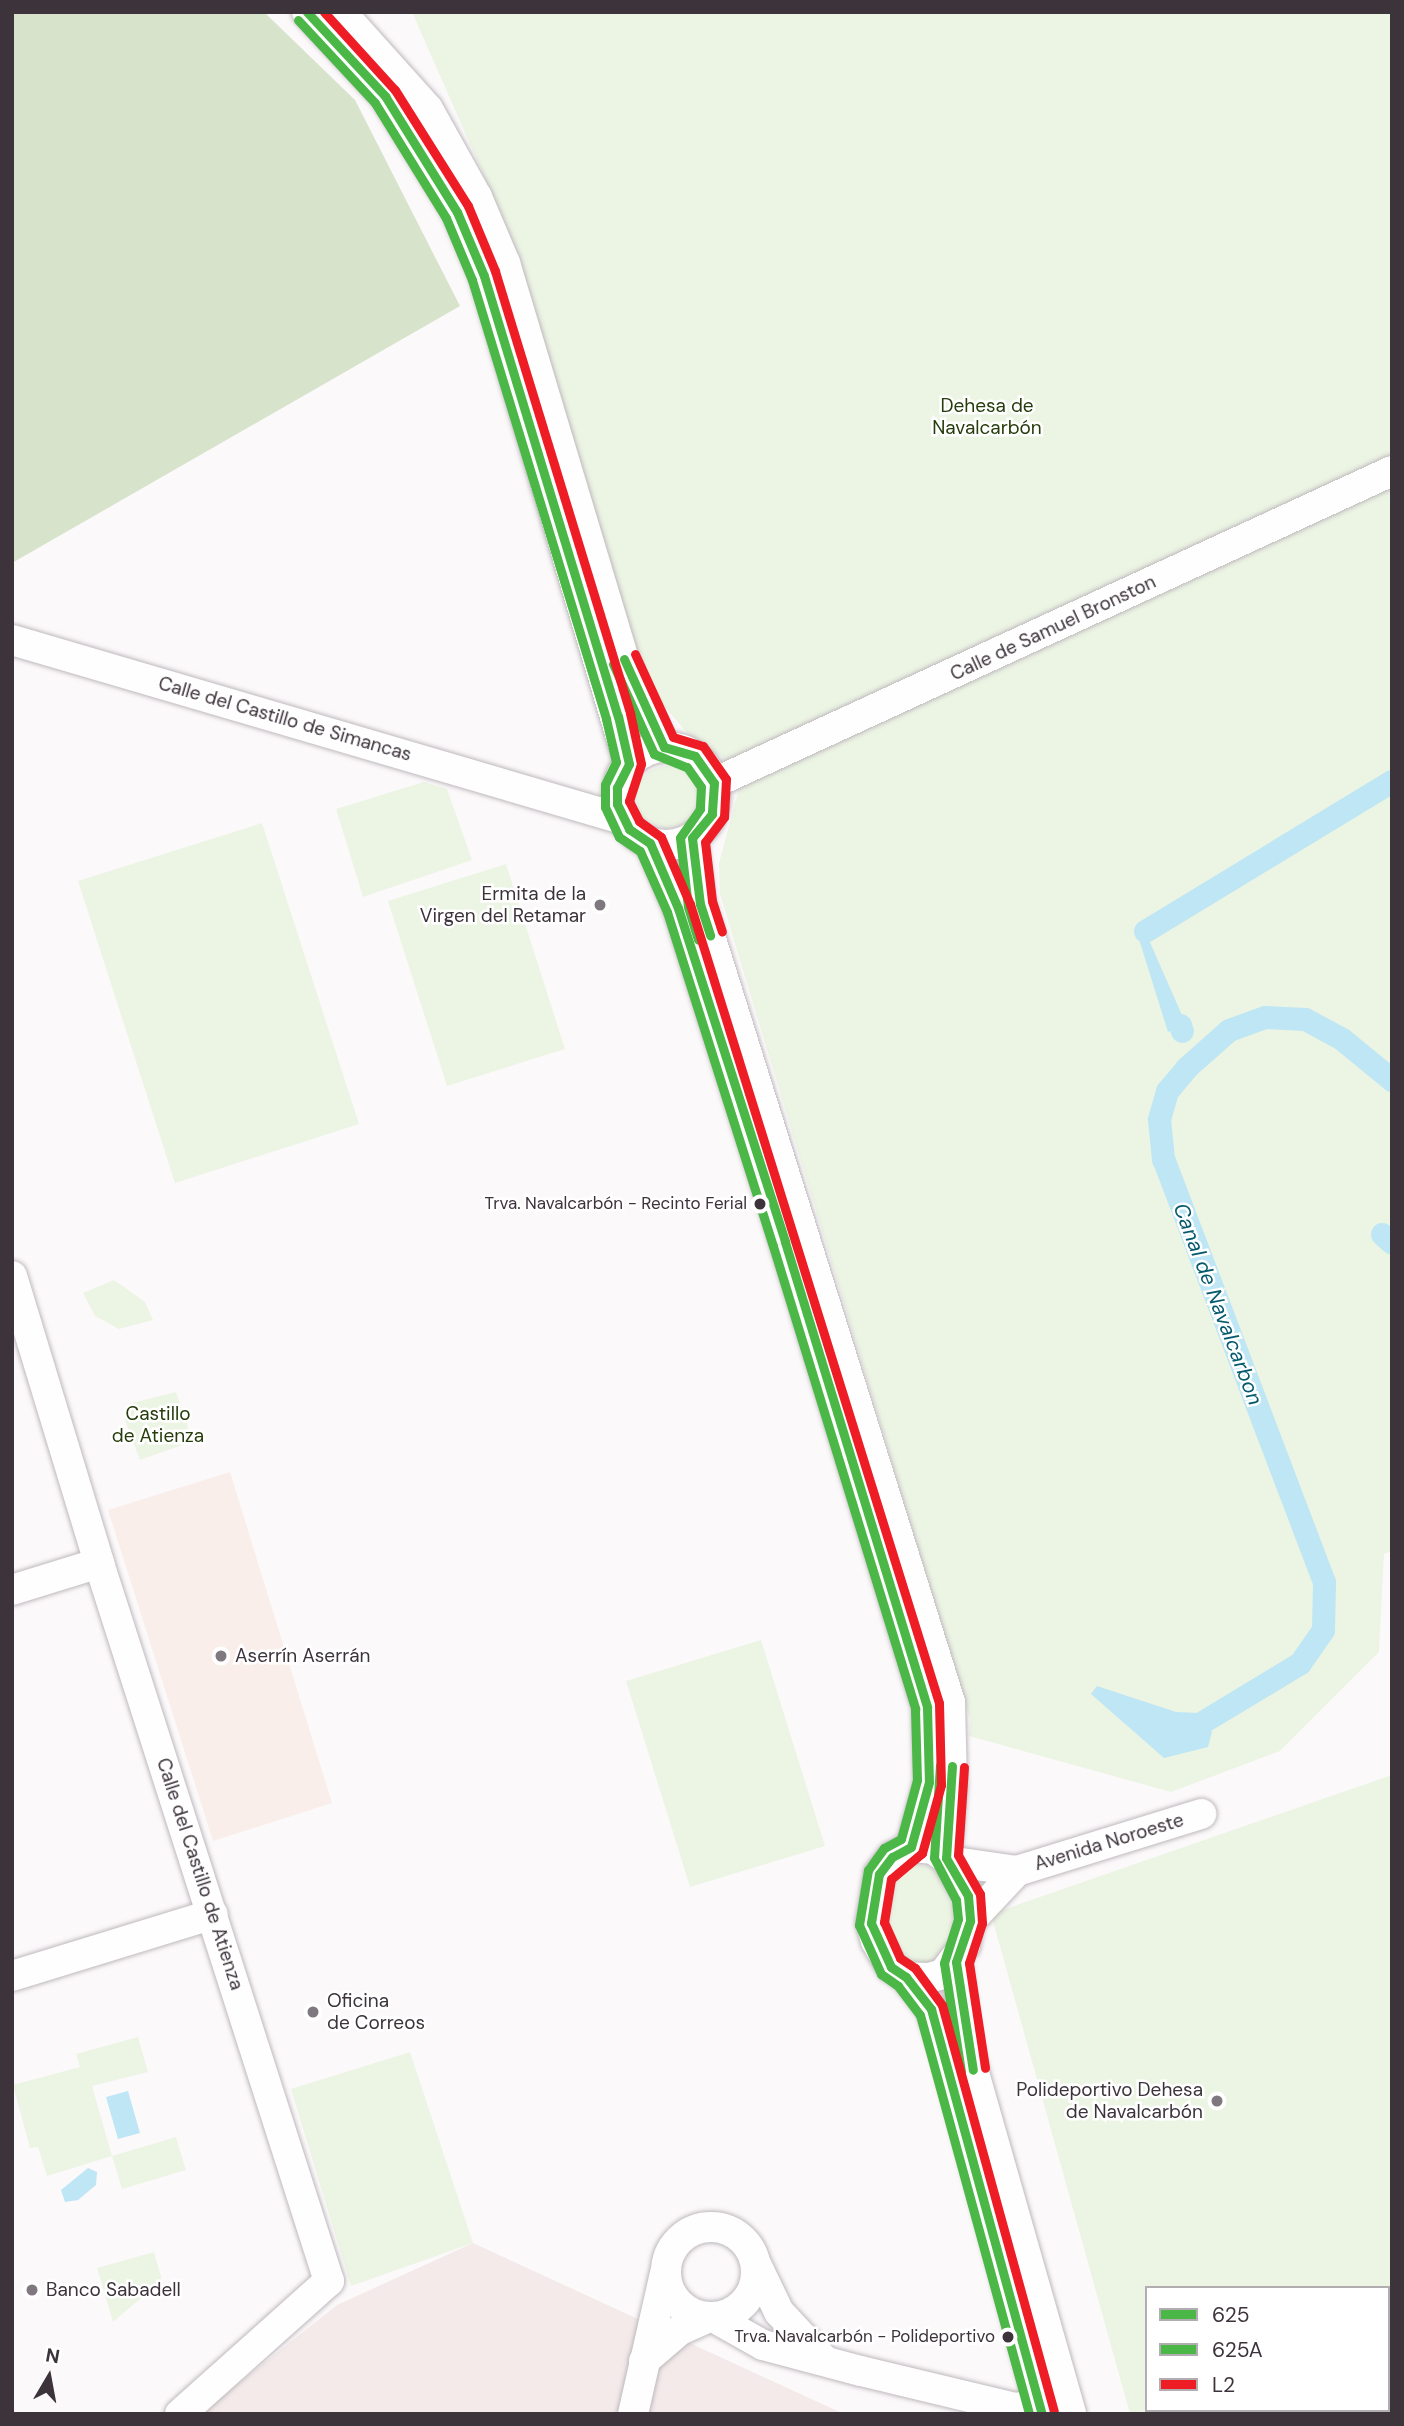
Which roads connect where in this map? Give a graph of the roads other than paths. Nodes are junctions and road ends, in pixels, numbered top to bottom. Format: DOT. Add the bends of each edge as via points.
graph roads {
  1 [pos="307,12"];
  2 [pos="341,12"];
  3 [pos="373,12"];
  4 [pos="428,109"];
  5 [pos="1392,471"];
  6 [pos="12,640"];
  7 [pos="664,747"];
  8 [pos="623,776"];
  9 [pos="714,783"];
  10 [pos="559,797"];
  11 [pos="622,819"];
  12 [pos="692,838"];
  13 [pos="650,843"];
  14 [pos="12,1276"];
  15 [pos="99,1563"];
  16 [pos="12,1590"];
  17 [pos="1201,1814"];
  18 [pos="911,1847"];
  19 [pos="947,1860"];
  20 [pos="1017,1871"];
  21 [pos="213,1914"];
  22 [pos="970,1921"];
  23 [pos="956,1962"];
  24 [pos="12,1976"];
  25 [pos="906,1977"];
  26 [pos="757,2264"];
  27 [pos="665,2273"];
  28 [pos="711,2317"];
  29 [pos="823,2359"];
  30 [pos="644,2361"];
  31 [pos="1040,2409"];
  32 [pos="180,2414"];
  33 [pos="633,2414"];
  34 [pos="1070,2414"];
  1 -- 8 [label="street" via="385,96 457,212 484,276"];
  2 -- 4 [label="street"];
  3 -- 4 [label="street"];
  4 -- 7 [label="street" via="477,197 505,262 631,683"];
  5 -- 9 [label="street, Calle de Samuel Bronston"];
  6 -- 10 [label="street, Calle del Castillo de Simancas"];
  7 -- 8 [label="street" via="639,755"];
  7 -- 9 [label="street" via="695,756"];
  8 -- 10 [label="street, Calle del Castillo de Simancas" via="594,795"];
  8 -- 11 [label="street"];
  9 -- 12 [label="street" via="712,814"];
  10 -- 11 [label="street, Calle del Castillo de Simancas"];
  11 -- 13 [label="street"];
  12 -- 13 [label="street" via="672,845"];
  12 -- 19 [label="street" via="700,904 950,1702 952,1785"];
  13 -- 18 [label="street" via="678,908 927,1707 929,1782"];
  14 -- 15 [label="street, Calle del Castillo de Atienza"];
  15 -- 16 [label="street"];
  15 -- 21 [label="street, Calle del Castillo de Atienza"];
  17 -- 20 [label="street, Avenida Noroeste"];
  18 -- 19 [label="street" via="933,1849"];
  18 -- 25 [label="street" via="891,1857 879,1874 872,1899 876,1941 891,1967"];
  19 -- 20 [label="street, Avenida Noroeste"];
  19 -- 22 [label="street" via="968,1896"];
  20 -- 22 [label="street, Avenida Noroeste"];
  21 -- 24 [label="street"];
  21 -- 32 [label="street, Calle del Castillo de Atienza" via="329,2281"];
  22 -- 23 [label="street"];
  23 -- 25 [label="street" via="943,1973"];
  23 -- 34 [label="street" via="967,2048"];
  25 -- 31 [label="street" via="931,2009 946,2052"];
  26 -- 27 [label="street" via="734,2232 713,2226 689,2232 671,2249"];
  26 -- 28 [label="street" via="747,2300 730,2313"];
  26 -- 29 [label="street" via="779,2312"];
  27 -- 28 [label="street" via="674,2295 689,2312"];
  27 -- 30 [label="street"];
  28 -- 29 [label="street" via="763,2345"];
  28 -- 30 [label="street" via="680,2330"];
  29 -- 31 [label="street" via="1015,2408"];
  30 -- 33 [label="street"];
}
